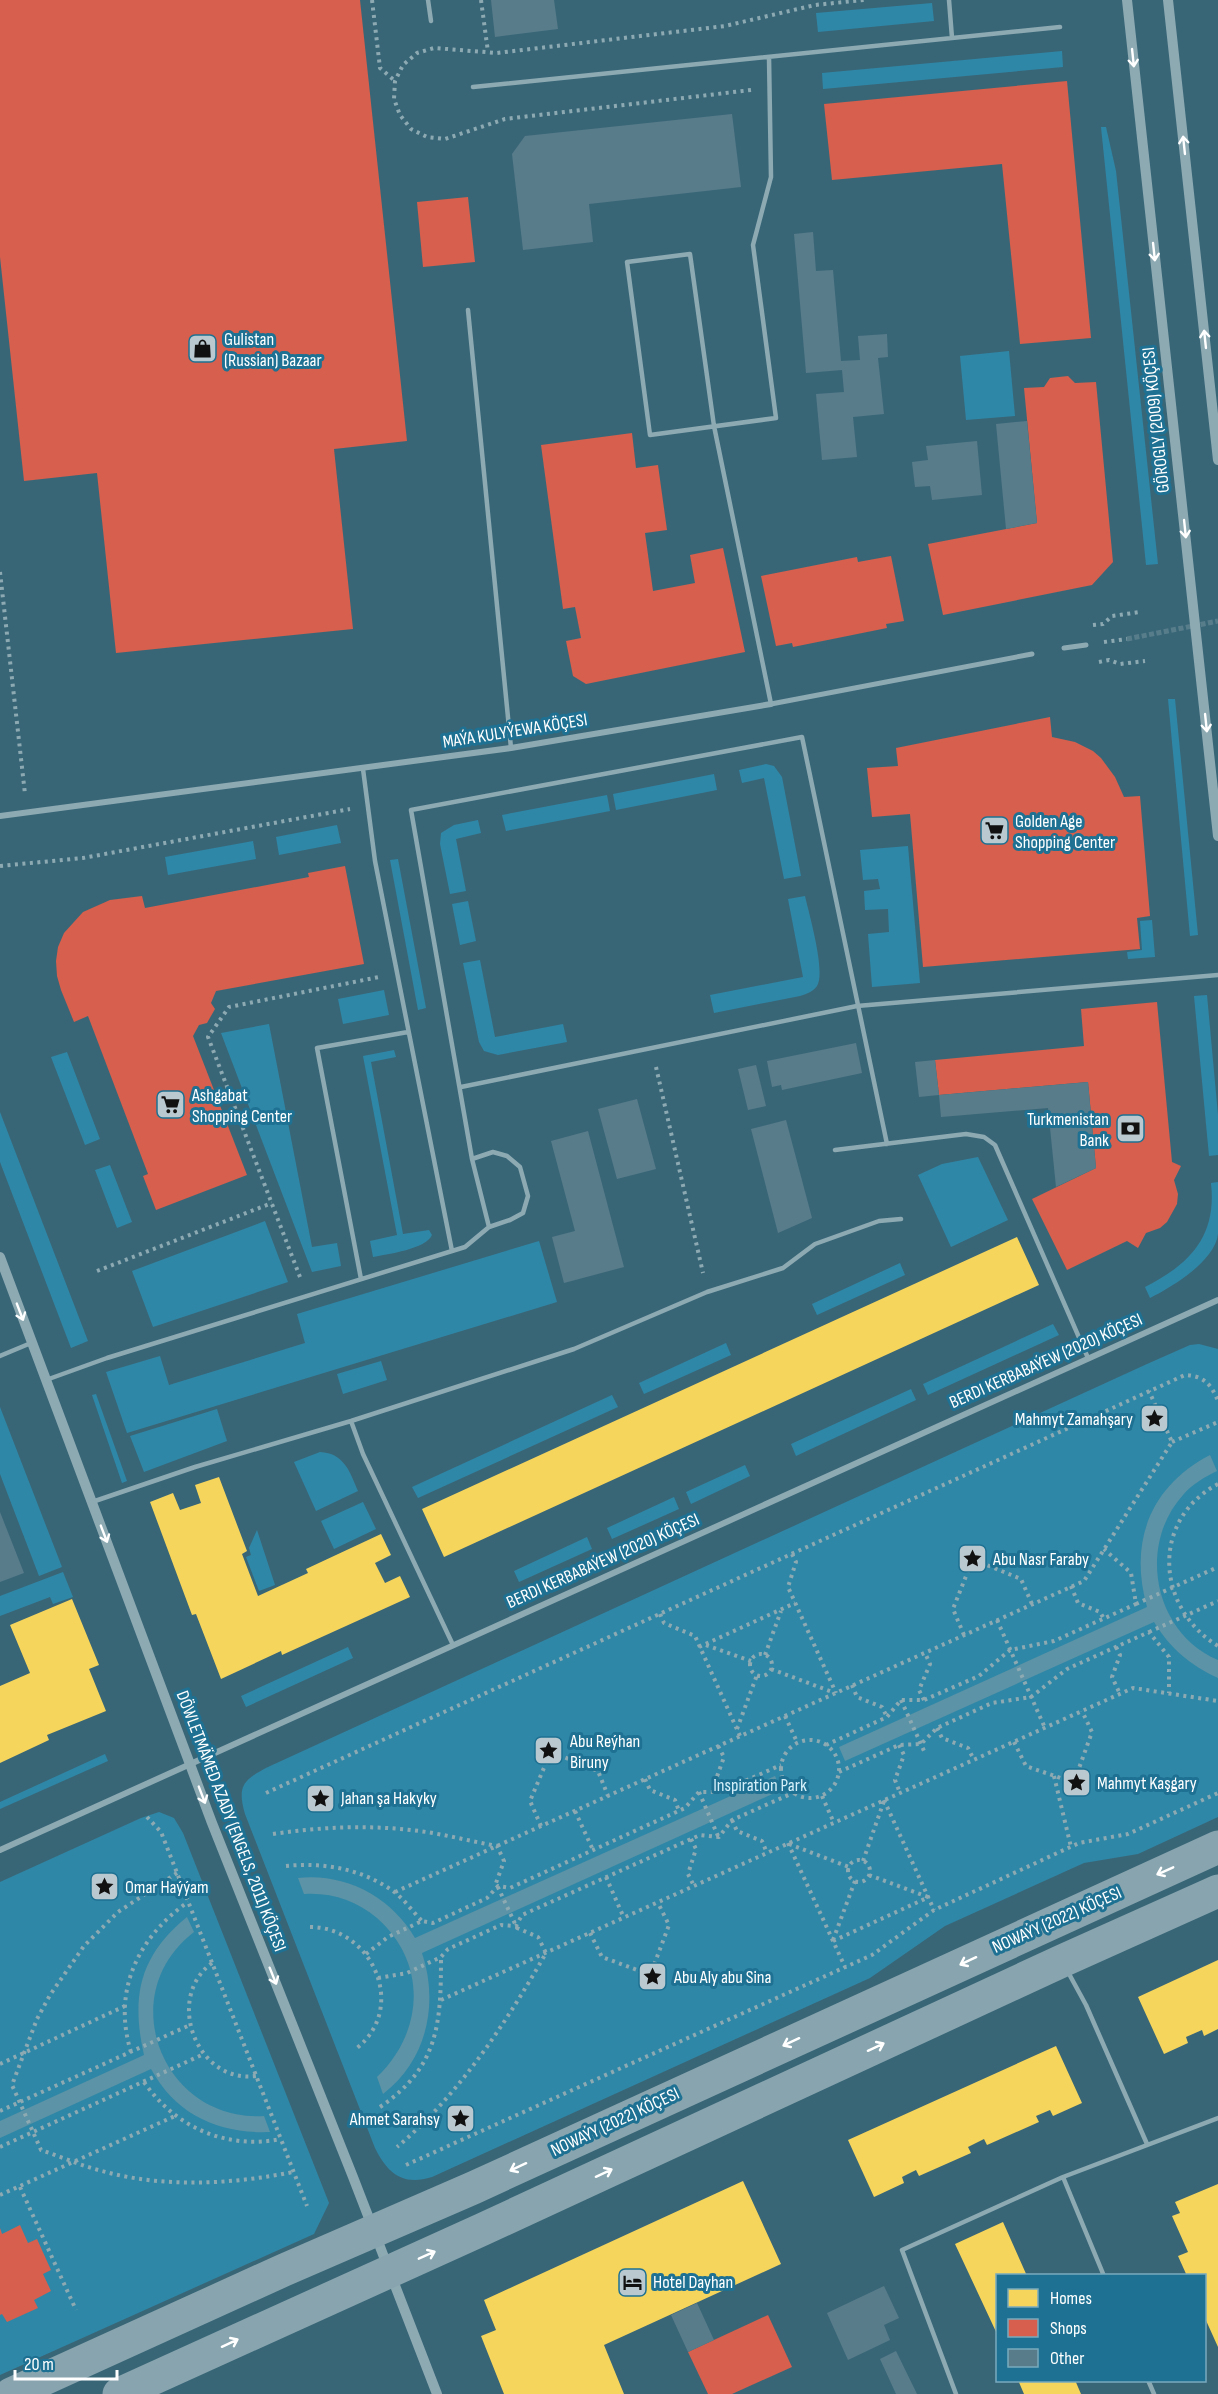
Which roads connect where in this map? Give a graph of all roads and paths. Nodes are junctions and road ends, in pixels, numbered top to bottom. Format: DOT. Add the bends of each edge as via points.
graph roads {
  1 [pos="372,0"];
  2 [pos="428,0"];
  3 [pos="482,0"];
  4 [pos="949,0"];
  5 [pos="1127,0"];
  6 [pos="1168,0"];
  7 [pos="430,21"];
  8 [pos="1060,27"];
  9 [pos="952,38"];
  10 [pos="488,52"];
  11 [pos="769,57"];
  12 [pos="395,81"];
  13 [pos="473,87"];
  14 [pos="468,310"];
  15 [pos="714,426"];
  16 [pos="1218,460"];
  17 [pos="0,572"];
  18 [pos="1140,612"];
  19 [pos="1103,624"];
  20 [pos="1086,645"];
  21 [pos="1064,648"];
  22 [pos="1032,654"];
  23 [pos="1109,660"];
  24 [pos="1145,661"];
  25 [pos="771,704"];
  26 [pos="511,748"];
  27 [pos="363,770"];
  28 [pos="368,805"];
  29 [pos="27,813"];
  30 [pos="0,816"];
  31 [pos="1218,836"];
  32 [pos="0,866"];
  33 [pos="397,974"];
  34 [pos="1218,975"];
  35 [pos="857,1006"];
  36 [pos="408,1032"];
  37 [pos="652,1048"];
  38 [pos="461,1087"];
  39 [pos="887,1143"];
  40 [pos="835,1150"];
  41 [pos="472,1159"];
  42 [pos="272,1203"];
  43 [pos="901,1220"];
  44 [pos="489,1227"];
  45 [pos="452,1251"];
  46 [pos="0,1257"];
  47 [pos="97,1270"];
  48 [pos="300,1277"];
  49 [pos="360,1279"];
  50 [pos="707,1292"];
  51 [pos="1218,1300"];
  52 [pos="32,1343"];
  53 [pos="0,1356"];
  54 [pos="1088,1358"];
  55 [pos="46,1380"];
  56 [pos="1149,1391"];
  57 [pos="1218,1401"];
  58 [pos="351,1421"];
  59 [pos="1218,1422"];
  60 [pos="1172,1442"];
  61 [pos="1218,1484"];
  62 [pos="92,1502"];
  63 [pos="1104,1549"];
  64 [pos="792,1554"];
  65 [pos="1218,1567"];
  66 [pos="1071,1586"];
  67 [pos="1171,1588"];
  68 [pos="1218,1601"];
  69 [pos="795,1604"];
  70 [pos="1032,1604"];
  71 [pos="1137,1604"];
  72 [pos="781,1610"];
  73 [pos="660,1614"];
  74 [pos="1183,1617"];
  75 [pos="1104,1619"];
  76 [pos="997,1620"];
  77 [pos="1150,1632"];
  78 [pos="964,1635"];
  79 [pos="705,1644"];
  80 [pos="453,1645"];
  81 [pos="1218,1646"];
  82 [pos="699,1647"];
  83 [pos="1116,1647"];
  84 [pos="1010,1650"];
  85 [pos="925,1653"];
  86 [pos="765,1655"];
  87 [pos="751,1661"];
  88 [pos="771,1668"];
  89 [pos="757,1675"];
  90 [pos="852,1685"];
  91 [pos="836,1693"];
  92 [pos="1169,1693"];
  93 [pos="1030,1694"];
  94 [pos="1120,1694"];
  95 [pos="924,1700"];
  96 [pos="1218,1701"];
  97 [pos="902,1702"];
  98 [pos="1082,1711"];
  99 [pos="785,1716"];
  100 [pos="887,1717"];
  101 [pos="937,1728"];
  102 [pos="1045,1728"];
  103 [pos="737,1730"];
  104 [pos="740,1736"];
  105 [pos="797,1742"];
  106 [pos="920,1742"];
  107 [pos="1014,1742"];
  108 [pos="826,1745"];
  109 [pos="899,1745"];
  110 [pos="718,1746"];
  111 [pos="925,1754"];
  112 [pos="974,1760"];
  113 [pos="190,1764"];
  114 [pos="781,1765"];
  115 [pos="839,1772"];
  116 [pos="1054,1776"];
  117 [pos="645,1779"];
  118 [pos="699,1792"];
  119 [pos="720,1792"];
  120 [pos="266,1793"];
  121 [pos="793,1793"];
  122 [pos="900,1793"];
  123 [pos="1218,1793"];
  124 [pos="608,1796"];
  125 [pos="822,1796"];
  126 [pos="884,1800"];
  127 [pos="575,1810"];
  128 [pos="679,1811"];
  129 [pos="147,1817"];
  130 [pos="732,1820"];
  131 [pos="834,1823"];
  132 [pos="541,1826"];
  133 [pos="273,1834"];
  134 [pos="718,1834"];
  135 [pos="691,1839"];
  136 [pos="788,1844"];
  137 [pos="497,1846"];
  138 [pos="1071,1847"];
  139 [pos="1218,1847"];
  140 [pos="0,1850"];
  141 [pos="593,1850"];
  142 [pos="767,1853"];
  143 [pos="863,1861"];
  144 [pos="286,1866"];
  145 [pos="849,1867"];
  146 [pos="177,1874"];
  147 [pos="870,1875"];
  148 [pos="606,1877"];
  149 [pos="855,1881"];
  150 [pos="694,1886"];
  151 [pos="498,1887"];
  152 [pos="1218,1891"];
  153 [pos="395,1892"];
  154 [pos="928,1897"];
  155 [pos="188,1902"];
  156 [pos="658,1902"];
  157 [pos="934,1910"];
  158 [pos="624,1918"];
  159 [pos="420,1922"];
  160 [pos="515,1925"];
  161 [pos="310,1927"];
  162 [pos="590,1933"];
  163 [pos="833,1941"];
  164 [pos="546,1953"];
  165 [pos="366,1954"];
  166 [pos="441,1957"];
  167 [pos="1062,1961"];
  168 [pos="212,1963"];
  169 [pos="845,1967"];
  170 [pos="378,1978"];
  171 [pos="441,2000"];
  172 [pos="125,2006"];
  173 [pos="190,2025"];
  174 [pos="357,2048"];
  175 [pos="132,2051"];
  176 [pos="24,2052"];
  177 [pos="204,2054"];
  178 [pos="0,2064"];
  179 [pos="256,2076"];
  180 [pos="146,2081"];
  181 [pos="20,2102"];
  182 [pos="380,2107"];
  183 [pos="0,2111"];
  184 [pos="175,2116"];
  185 [pos="1218,2118"];
  186 [pos="33,2132"];
  187 [pos="281,2139"];
  188 [pos="1147,2144"];
  189 [pos="0,2147"];
  190 [pos="397,2147"];
  191 [pos="75,2162"];
  192 [pos="406,2165"];
  193 [pos="293,2172"];
  194 [pos="1063,2177"];
  195 [pos="20,2187"];
  196 [pos="0,2189"];
  197 [pos="1,2195"];
  198 [pos="307,2206"];
  199 [pos="374,2230"];
  200 [pos="390,2271"];
  201 [pos="1103,2274"];
  202 [pos="76,2310"];
  203 [pos="11,2394"];
  204 [pos="119,2394"];
  205 [pos="437,2394"];
  206 [pos="956,2394"];
  1 -- 12 [label="path" via="380,68"];
  2 -- 7 [label="lane"];
  3 -- 10 [label="path"];
  4 -- 9 [label="lane"];
  5 -- 31 [label="street, GÖROGLY (2009) KÖÇESI, one-way"];
  16 -- 6 [label="street, one-way"];
  8 -- 9 [label="lane"];
  9 -- 11 [label="lane"];
  11 -- 13 [label="lane"];
  11 -- 15 [label="lane" via="771,177 753,246 776,418"];
  14 -- 26 [label="lane"];
  15 -- 15 [label="lane" via="650,435 627,262 690,254"];
  15 -- 25 [label="lane"];
  17 -- 29 [label="path"];
  18 -- 19 [label="path" via="1113,616"];
  20 -- 21 [label="street"];
  22 -- 25 [label="street, MAÝA KULYÝEWA KÖÇESI"];
  23 -- 24 [label="path" via="1120,664"];
  25 -- 26 [label="street, MAÝA KULYÝEWA KÖÇESI"];
  26 -- 27 [label="street, MAÝA KULYÝEWA KÖÇESI"];
  27 -- 28 [label="lane"];
  27 -- 29 [label="street, MAÝA KULYÝEWA KÖÇESI"];
  28 -- 32 [label="path" via="83,858"];
  28 -- 33 [label="lane"];
  29 -- 30 [label="street, MAÝA KULYÝEWA KÖÇESI"];
  33 -- 36 [label="lane"];
  33 -- 42 [label="path" via="229,1007 208,1037"];
  34 -- 35 [label="lane"];
  35 -- 37 [label="lane"];
  35 -- 38 [label="lane" via="802,737 411,810"];
  35 -- 39 [label="lane"];
  36 -- 45 [label="lane"];
  36 -- 49 [label="lane" via="317,1048"];
  37 -- 38 [label="lane"];
  37 -- 50 [label="path"];
  38 -- 41 [label="lane"];
  39 -- 40 [label="lane"];
  39 -- 54 [label="lane" via="966,1134 984,1137 995,1145"];
  41 -- 44 [label="lane"];
  41 -- 44 [label="lane" via="493,1152 507,1156 520,1167 528,1196 523,1213"];
  42 -- 47 [label="path"];
  42 -- 48 [label="path"];
  43 -- 50 [label="lane" via="879,1221 815,1244 783,1268"];
  44 -- 45 [label="lane" via="465,1247"];
  45 -- 49 [label="lane"];
  46 -- 52 [label="street, DÖWLETMÄMED AZADY (ENGELS, 2011) KÖÇESI, one-way"];
  49 -- 55 [label="lane"];
  50 -- 58 [label="lane" via="574,1349"];
  51 -- 54 [label="street, BERDI KERBABAÝEW (2020) KÖÇESI"];
  52 -- 53 [label="lane"];
  52 -- 55 [label="street, DÖWLETMÄMED AZADY (ENGELS, 2011) KÖÇESI"];
  54 -- 80 [label="street, BERDI KERBABAÝEW (2020) KÖÇESI"];
  55 -- 62 [label="street, DÖWLETMÄMED AZADY (ENGELS, 2011) KÖÇESI"];
  56 -- 57 [label="path" via="1185,1375 1197,1376 1212,1387"];
  56 -- 60 [label="path"];
  56 -- 64 [label="path"];
  58 -- 62 [label="lane"];
  58 -- 80 [label="lane"];
  59 -- 60 [label="path"];
  60 -- 63 [label="path"];
  61 -- 67 [label="path" via="1193,1503 1179,1522 1169,1556"];
  62 -- 113 [label="street, DÖWLETMÄMED AZADY (ENGELS, 2011) KÖÇESI, one-way"];
  63 -- 66 [label="path" via="1084,1581"];
  63 -- 71 [label="path" via="1131,1573"];
  64 -- 69 [label="path" via="796,1562 788,1587"];
  64 -- 73 [label="path"];
  65 -- 67 [label="path"];
  66 -- 70 [label="path"];
  66 -- 75 [label="path" via="1078,1603 1100,1611"];
  67 -- 71 [label="path"];
  67 -- 74 [label="path"];
  68 -- 74 [label="path"];
  69 -- 72 [label="path"];
  69 -- 91 [label="path"];
  70 -- 76 [label="path"];
  70 -- 78 [label="path" via="1021,1579 982,1563 971,1552 966,1558 969,1571 953,1609"];
  71 -- 75 [label="path"];
  72 -- 79 [label="path"];
  72 -- 86 [label="path"];
  73 -- 82 [label="path" via="664,1623 694,1636"];
  73 -- 120 [label="path"];
  74 -- 77 [label="path"];
  74 -- 81 [label="path"];
  75 -- 84 [label="path" via="1054,1641"];
  76 -- 78 [label="path"];
  76 -- 84 [label="path"];
  77 -- 83 [label="path"];
  77 -- 92 [label="path" via="1169,1657"];
  78 -- 85 [label="path"];
  79 -- 82 [label="path"];
  79 -- 87 [label="path"];
  80 -- 113 [label="street, BERDI KERBABAÝEW (2020) KÖÇESI"];
  82 -- 103 [label="path"];
  83 -- 93 [label="path" via="1066,1670"];
  83 -- 94 [label="path" via="1120,1655 1112,1677"];
  84 -- 93 [label="path"];
  84 -- 95 [label="path" via="979,1676"];
  85 -- 90 [label="path"];
  85 -- 95 [label="path" via="930,1664 920,1690"];
  86 -- 87 [label="path"];
  86 -- 88 [label="path"];
  87 -- 89 [label="path" via="752,1671"];
  88 -- 89 [label="path" via="765,1675"];
  88 -- 91 [label="path"];
  89 -- 103 [label="path"];
  90 -- 91 [label="path"];
  90 -- 100 [label="path" via="857,1697 882,1707"];
  91 -- 99 [label="path"];
  92 -- 94 [label="path" via="1133,1688"];
  92 -- 96 [label="path"];
  93 -- 101 [label="path" via="992,1703"];
  93 -- 102 [label="path"];
  94 -- 98 [label="path"];
  95 -- 97 [label="path"];
  97 -- 100 [label="path"];
  97 -- 106 [label="path"];
  98 -- 102 [label="path"];
  98 -- 116 [label="path" via="1092,1731 1078,1771 1082,1788 1078,1791"];
  99 -- 104 [label="path"];
  99 -- 105 [label="path"];
  100 -- 108 [label="path"];
  101 -- 106 [label="path"];
  101 -- 112 [label="path" via="942,1738 968,1748"];
  102 -- 107 [label="path"];
  103 -- 104 [label="path"];
  104 -- 110 [label="path"];
  105 -- 108 [label="path" via="814,1740"];
  105 -- 114 [label="path" via="785,1753"];
  106 -- 109 [label="path"];
  106 -- 111 [label="path"];
  107 -- 112 [label="path"];
  107 -- 116 [label="path" via="1026,1766"];
  108 -- 115 [label="path" via="834,1754"];
  109 -- 115 [label="path"];
  109 -- 122 [label="path" via="904,1755 895,1780"];
  110 -- 117 [label="path"];
  110 -- 119 [label="path" via="724,1757 715,1782"];
  112 -- 122 [label="path"];
  113 -- 140 [label="street, BERDI KERBABAÝEW (2020) KÖÇESI"];
  113 -- 199 [label="street, DÖWLETMÄMED AZADY (ENGELS, 2011) KÖÇESI, one-way"];
  114 -- 119 [label="path"];
  114 -- 121 [label="path" via="781,1777"];
  115 -- 125 [label="path" via="834,1785"];
  116 -- 138 [label="path"];
  117 -- 124 [label="path"];
  117 -- 128 [label="path" via="650,1790 675,1800"];
  118 -- 119 [label="path"];
  118 -- 128 [label="path"];
  118 -- 134 [label="path"];
  121 -- 125 [label="path" via="806,1798"];
  121 -- 130 [label="path"];
  122 -- 126 [label="path"];
  123 -- 138 [label="path" via="1128,1834"];
  124 -- 127 [label="path"];
  124 -- 132 [label="path" via="598,1772 559,1755 548,1744 543,1750 546,1763 530,1801"];
  125 -- 131 [label="path"];
  126 -- 131 [label="path"];
  126 -- 143 [label="path"];
  126 -- 154 [label="path"];
  127 -- 132 [label="path"];
  127 -- 141 [label="path"];
  128 -- 141 [label="path"];
  129 -- 146 [label="path" via="161,1832"];
  130 -- 134 [label="path"];
  130 -- 142 [label="path" via="737,1831 762,1840"];
  131 -- 136 [label="path"];
  132 -- 137 [label="path"];
  133 -- 137 [label="path" via="323,1827 370,1827 413,1830"];
  134 -- 135 [label="path"];
  135 -- 148 [label="path"];
  135 -- 150 [label="path" via="696,1849 688,1874"];
  136 -- 142 [label="path"];
  136 -- 145 [label="path"];
  136 -- 163 [label="path"];
  137 -- 151 [label="path" via="504,1861"];
  137 -- 153 [label="path"];
  138 -- 157 [label="path"];
  139 -- 199 [label="main road, NOWAÝY (2022) KÖÇESI, one-way"];
  141 -- 151 [label="path" via="510,1888"];
  142 -- 150 [label="path"];
  143 -- 145 [label="path"];
  143 -- 147 [label="path"];
  144 -- 153 [label="path" via="329,1866 368,1878"];
  145 -- 149 [label="path"];
  146 -- 155 [label="path"];
  146 -- 176 [label="path" via="118,1912 84,1946 50,1995"];
  147 -- 149 [label="path"];
  147 -- 154 [label="path"];
  148 -- 158 [label="path"];
  148 -- 160 [label="path" via="522,1915"];
  149 -- 163 [label="path"];
  150 -- 156 [label="path"];
  151 -- 159 [label="path" via="487,1898 433,1923"];
  151 -- 160 [label="path"];
  152 -- 167 [label="main road"];
  153 -- 159 [label="path"];
  154 -- 157 [label="path"];
  154 -- 163 [label="path"];
  155 -- 168 [label="path"];
  155 -- 172 [label="path" via="144,1946 128,1982"];
  156 -- 158 [label="path"];
  156 -- 162 [label="path" via="669,1925 654,1965 658,1977 653,1982 640,1971 602,1957"];
  157 -- 169 [label="path" via="872,1955"];
  158 -- 162 [label="path"];
  159 -- 165 [label="path" via="388,1937"];
  160 -- 164 [label="path" via="538,1937"];
  160 -- 166 [label="path" via="501,1924 448,1948"];
  161 -- 165 [label="path" via="343,1935"];
  162 -- 164 [label="path"];
  163 -- 169 [label="path"];
  164 -- 171 [label="path"];
  164 -- 190 [label="path" via="481,2055 426,2121"];
  165 -- 170 [label="path"];
  166 -- 170 [label="path" via="407,1973"];
  166 -- 171 [label="path"];
  167 -- 188 [label="lane" via="1086,2005"];
  200 -- 167 [label="main road, one-way"];
  168 -- 173 [label="path" via="202,1971 193,1988"];
  168 -- 179 [label="path"];
  169 -- 192 [label="path"];
  170 -- 174 [label="path" via="381,2004 377,2022"];
  171 -- 182 [label="path" via="438,2027 426,2059 406,2087"];
  172 -- 175 [label="path"];
  172 -- 176 [label="path"];
  173 -- 175 [label="path"];
  173 -- 177 [label="path"];
  175 -- 181 [label="path"];
  176 -- 178 [label="path"];
  176 -- 181 [label="path" via="12,2085"];
  177 -- 179 [label="path" via="226,2071 243,2077"];
  177 -- 180 [label="path"];
  179 -- 187 [label="path"];
  180 -- 184 [label="path" via="153,2095"];
  180 -- 186 [label="path"];
  181 -- 183 [label="path"];
  181 -- 186 [label="path"];
  184 -- 187 [label="path" via="198,2130 234,2141"];
  184 -- 191 [label="path"];
  185 -- 188 [label="lane"];
  186 -- 189 [label="path"];
  186 -- 191 [label="path" via="41,2150"];
  187 -- 193 [label="path"];
  188 -- 194 [label="lane"];
  191 -- 193 [label="path" via="107,2173 170,2181 231,2180"];
  191 -- 195 [label="path"];
  193 -- 198 [label="path"];
  194 -- 201 [label="lane"];
  194 -- 206 [label="lane" via="902,2250"];
  195 -- 197 [label="path"];
  195 -- 202 [label="path"];
  196 -- 197 [label="path"];
  199 -- 200 [label="street, DÖWLETMÄMED AZADY (ENGELS, 2011) KÖÇESI"];
  199 -- 203 [label="main road, NOWAÝY (2022) KÖÇESI"];
  204 -- 200 [label="main road, one-way"];
  200 -- 205 [label="street, DÖWLETMÄMED AZADY (ENGELS, 2011) KÖÇESI"];
}
